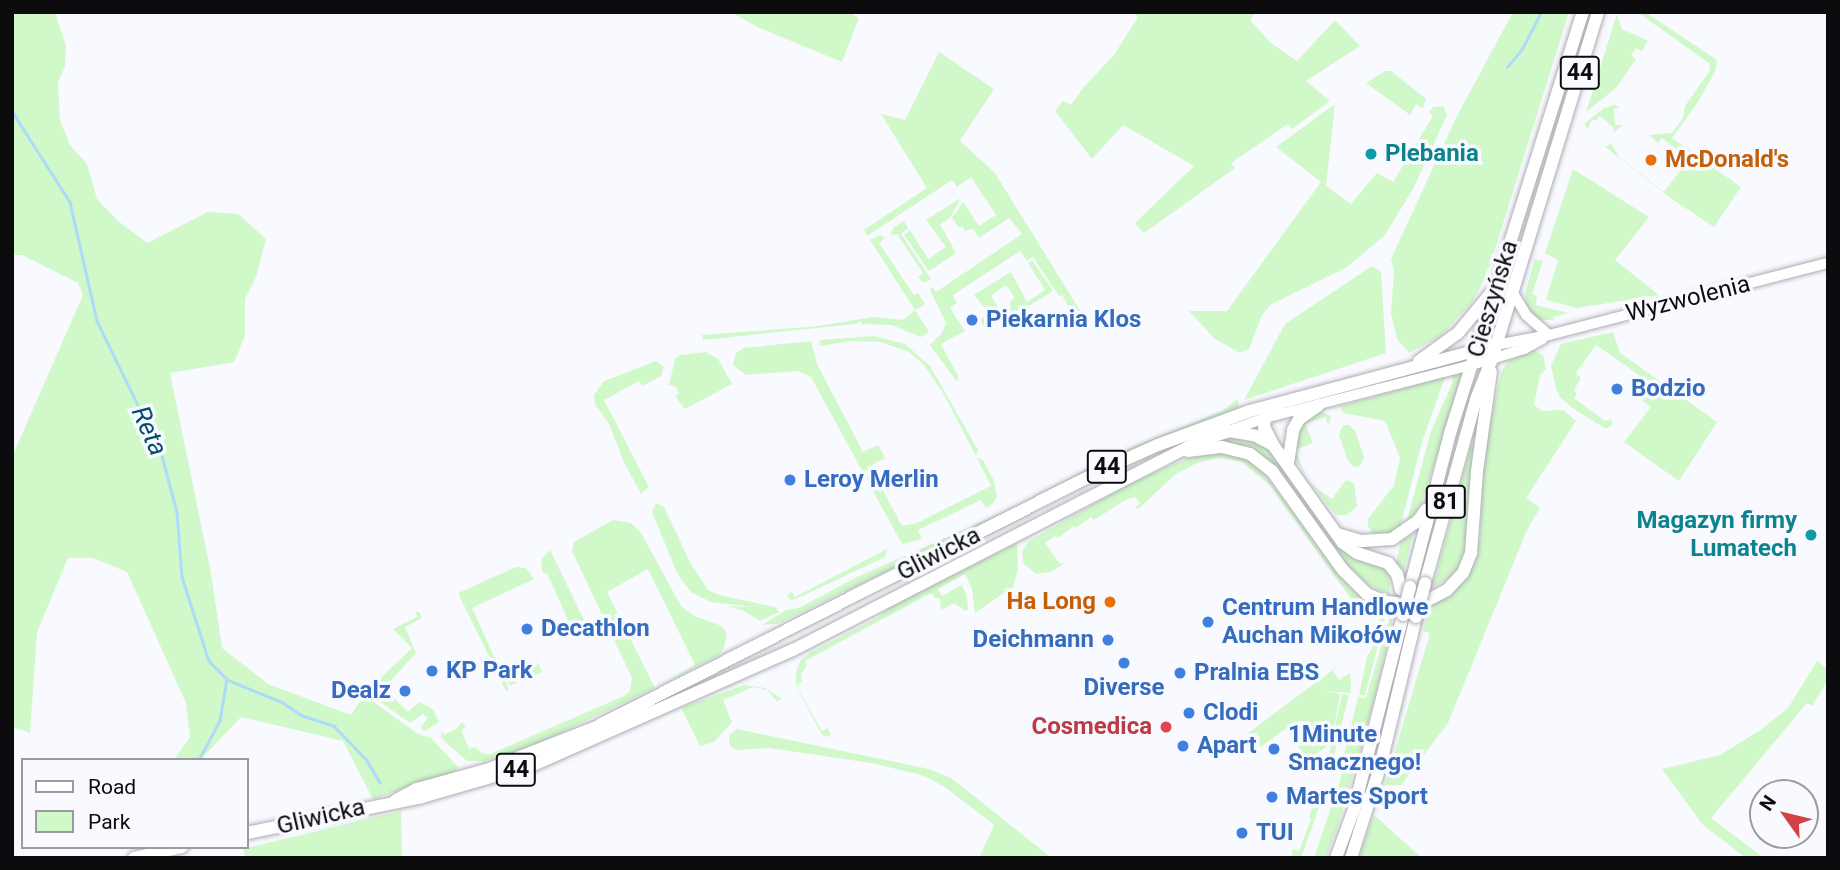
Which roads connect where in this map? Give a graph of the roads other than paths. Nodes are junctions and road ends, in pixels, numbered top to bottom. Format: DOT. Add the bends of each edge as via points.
graph roads {
  1 [pos="1583,12"];
  2 [pos="1598,12"];
  3 [pos="1828,263"];
  4 [pos="1498,283"];
  5 [pos="1513,293"];
  6 [pos="1549,335"];
  7 [pos="1496,345"];
  8 [pos="1477,350"];
  9 [pos="1492,359"];
  10 [pos="1473,364"];
  11 [pos="1406,368"];
  12 [pos="1280,402"];
  13 [pos="1319,404"];
  14 [pos="1250,411"];
  15 [pos="1265,418"];
  16 [pos="1229,431"];
  17 [pos="1273,445"];
  18 [pos="1181,452"];
  19 [pos="1286,461"];
  20 [pos="1428,507"];
  21 [pos="1336,534"];
  22 [pos="1406,588"];
  23 [pos="1410,616"];
  24 [pos="396,800"];
  25 [pos="248,833"];
  26 [pos="173,849"];
  27 [pos="134,858"];
  28 [pos="1336,858"];
  29 [pos="1351,858"];
  1 -- 4 [label="main road, Cieszyńska / 44"];
  2 -- 5 [label="main road, Cieszyńska / 44"];
  3 -- 6 [label="street, Wyzwolenia"];
  4 -- 8 [label="main road, Cieszyńska / 81"];
  4 -- 11 [label="main road, 44" via="1458,334"];
  5 -- 6 [label="street" via="1526,315"];
  5 -- 7 [label="main road, Cieszyńska / 44"];
  6 -- 7 [label="street, Wyzwolenia"];
  6 -- 9 [label="street, Wyzwolenia"];
  7 -- 8 [label="main road, Gliwicka / 44"];
  7 -- 9 [label="main road, Cieszyńska / 44"];
  8 -- 10 [label="main road, Cieszyńska / 81"];
  8 -- 11 [label="main road, Gliwicka / 44"];
  9 -- 10 [label="street, Gliwicka"];
  9 -- 18 [label="main road" via="1471,553 1463,573 1430,599 1411,604 1386,602 1367,594 1343,570 1272,471 1250,454 1222,447"];
  9 -- 23 [label="main road, Cieszyńska / 81, bridge" via="1474,405 1425,583"];
  10 -- 13 [label="street, Gliwicka"];
  10 -- 20 [label="main road, Cieszyńska / 81"];
  11 -- 12 [label="main road, Gliwicka / 44"];
  12 -- 14 [label="main road, Gliwicka / 44"];
  12 -- 15 [label="main road"];
  13 -- 15 [label="street, Gliwicka"];
  13 -- 19 [label="main road" via="1299,419"];
  14 -- 15 [label="main road"];
  14 -- 24 [label="main road, Gliwicka / 44" via="1102,470 596,727"];
  15 -- 16 [label="street, Gliwicka"];
  15 -- 17 [label="main road"];
  15 -- 19 [label="main road"];
  16 -- 17 [label="main road"];
  16 -- 18 [label="main road, Gliwicka"];
  17 -- 19 [label="main road"];
  18 -- 24 [label="main road, Gliwicka / 44" via="793,650 631,723 533,765 422,797"];
  19 -- 21 [label="main road"];
  20 -- 21 [label="main road" via="1418,522 1392,539 1362,541"];
  20 -- 22 [label="main road, Cieszyńska / 81"];
  21 -- 22 [label="main road" via="1350,550 1388,563"];
  22 -- 23 [label="main road, 81, bridge"];
  23 -- 28 [label="main road, 81"];
  23 -- 29 [label="main road, 81" via="1380,767"];
  24 -- 25 [label="main road, Gliwicka / 44"];
  26 -- 27 [label="main road"];
}
